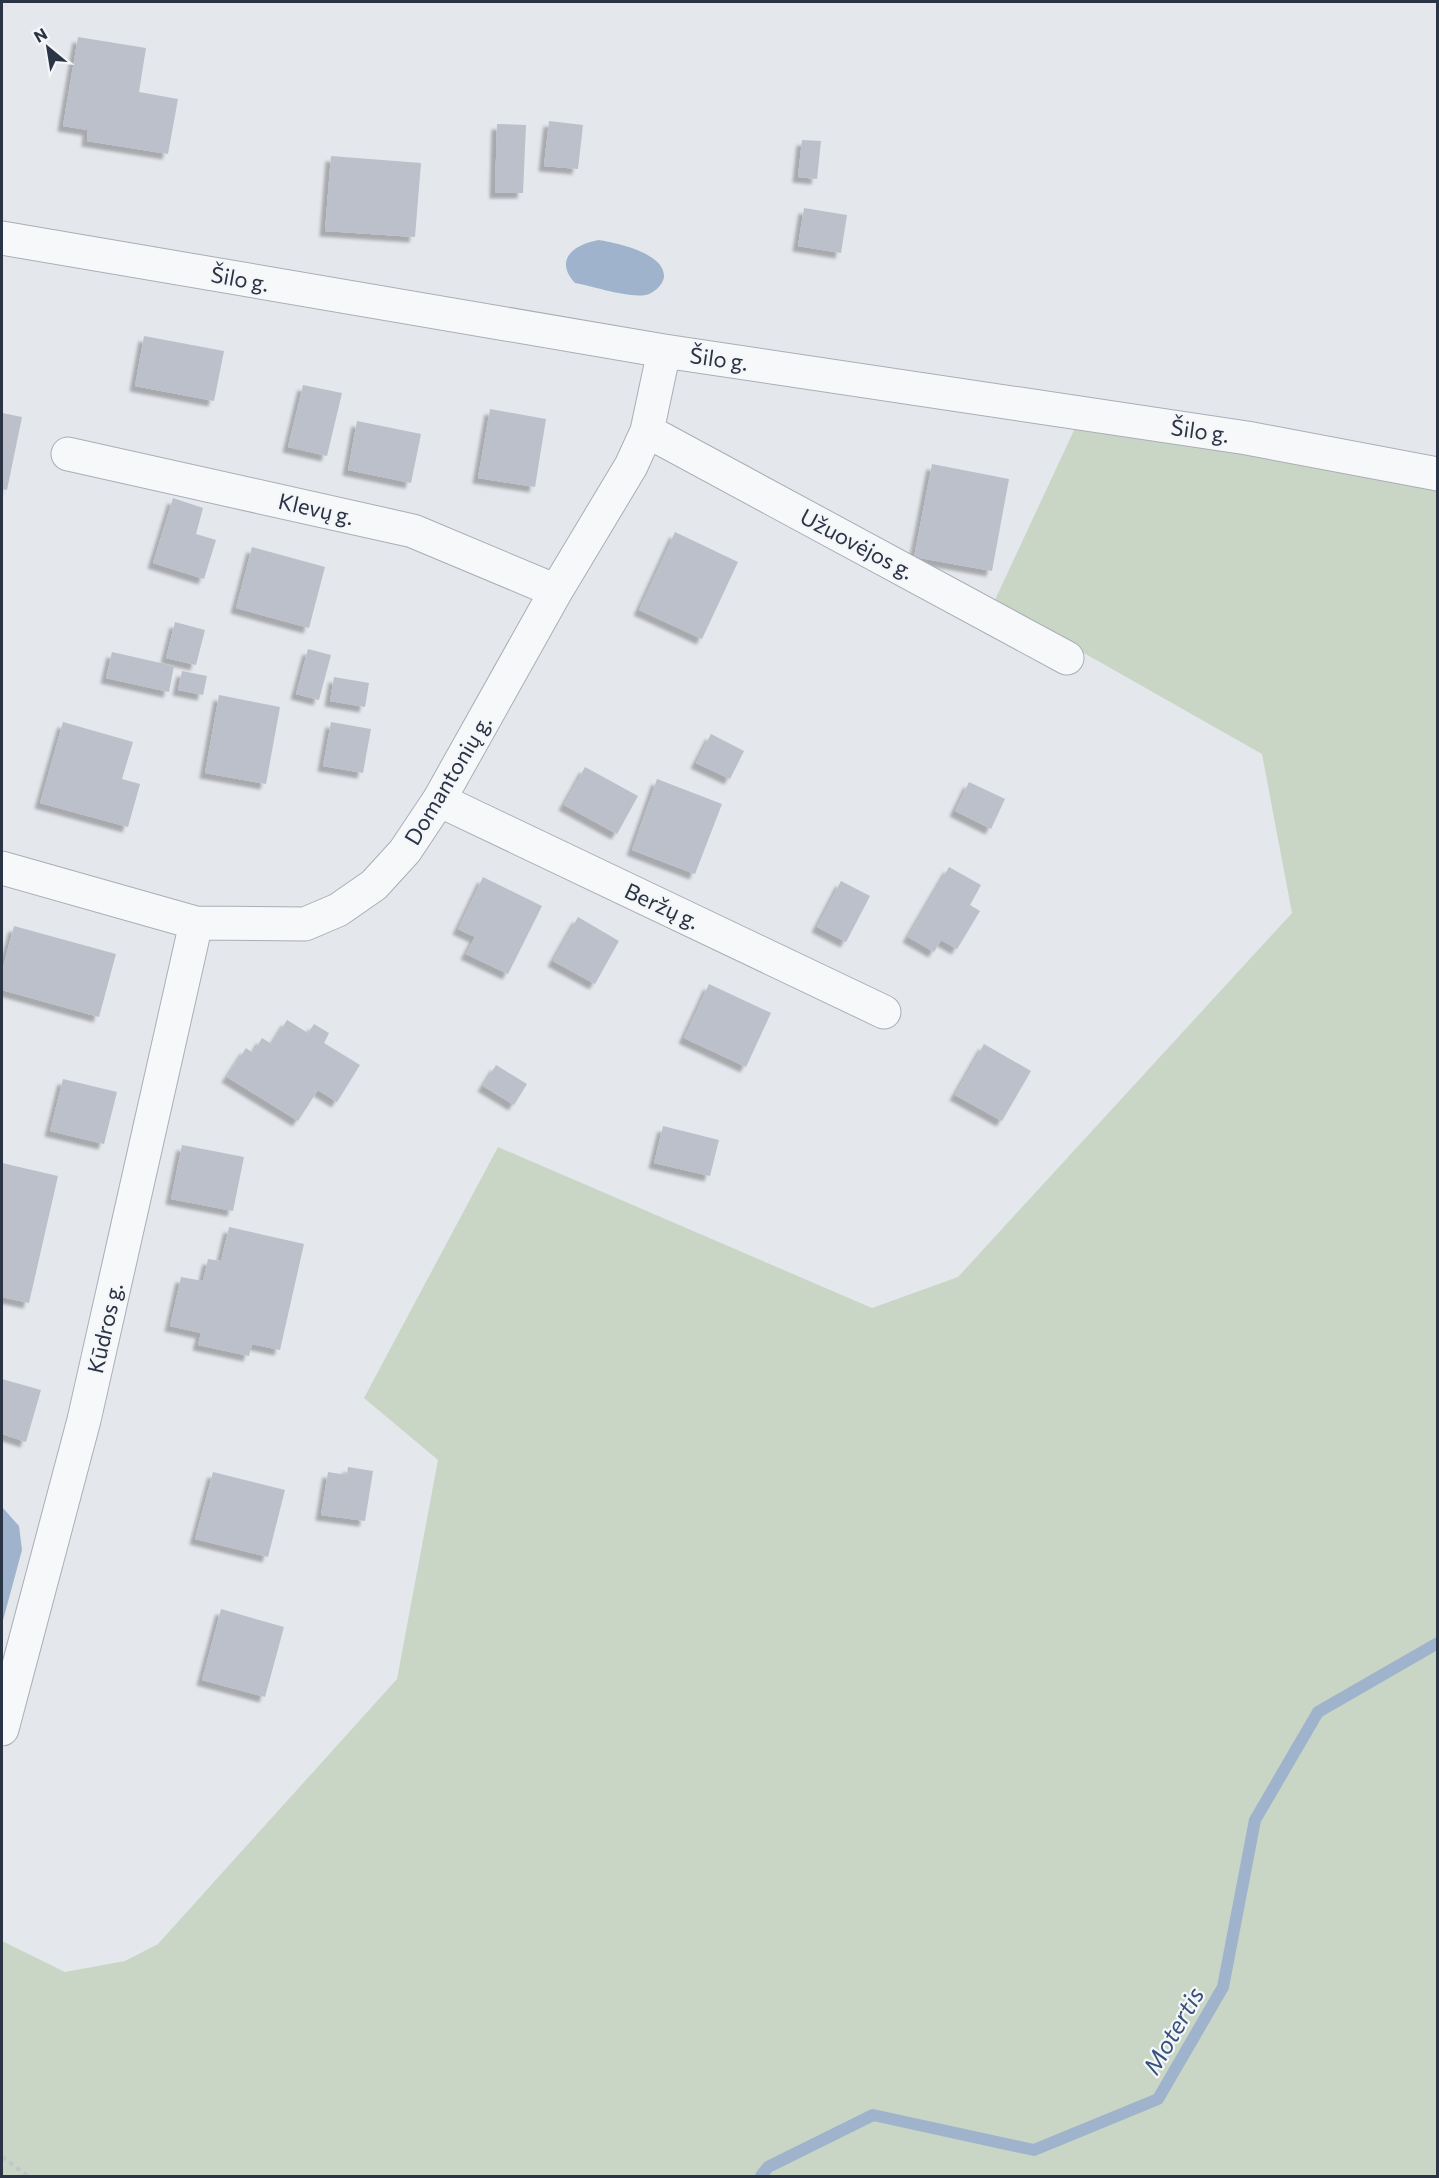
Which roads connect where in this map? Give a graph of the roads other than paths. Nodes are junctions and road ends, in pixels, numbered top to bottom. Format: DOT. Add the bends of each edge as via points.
graph roads {
  1 [pos="2,238"];
  2 [pos="664,351"];
  3 [pos="647,431"];
  4 [pos="68,454"];
  5 [pos="1437,474"];
  6 [pos="556,591"];
  7 [pos="1067,658"];
  8 [pos="440,800"];
  9 [pos="2,868"];
  10 [pos="196,923"];
  11 [pos="884,1012"];
  12 [pos="2,1729"];
  1 -- 2 [label="street, Šilo g."];
  2 -- 3 [label="street, Domantonių g."];
  2 -- 5 [label="street, Šilo g." via="1247,438"];
  3 -- 6 [label="street, Domantonių g." via="631,466"];
  3 -- 7 [label="street, Užuovėjos g."];
  4 -- 6 [label="street, Klevų g." via="413,531"];
  6 -- 8 [label="street, Domantonių g."];
  8 -- 10 [label="street, Domantonių g." via="382,877 338,910 305,924"];
  8 -- 11 [label="street, Beržų g."];
  9 -- 10 [label="street, Domantonių g."];
  10 -- 12 [label="street, Kūdros g." via="84,1420"];
}
